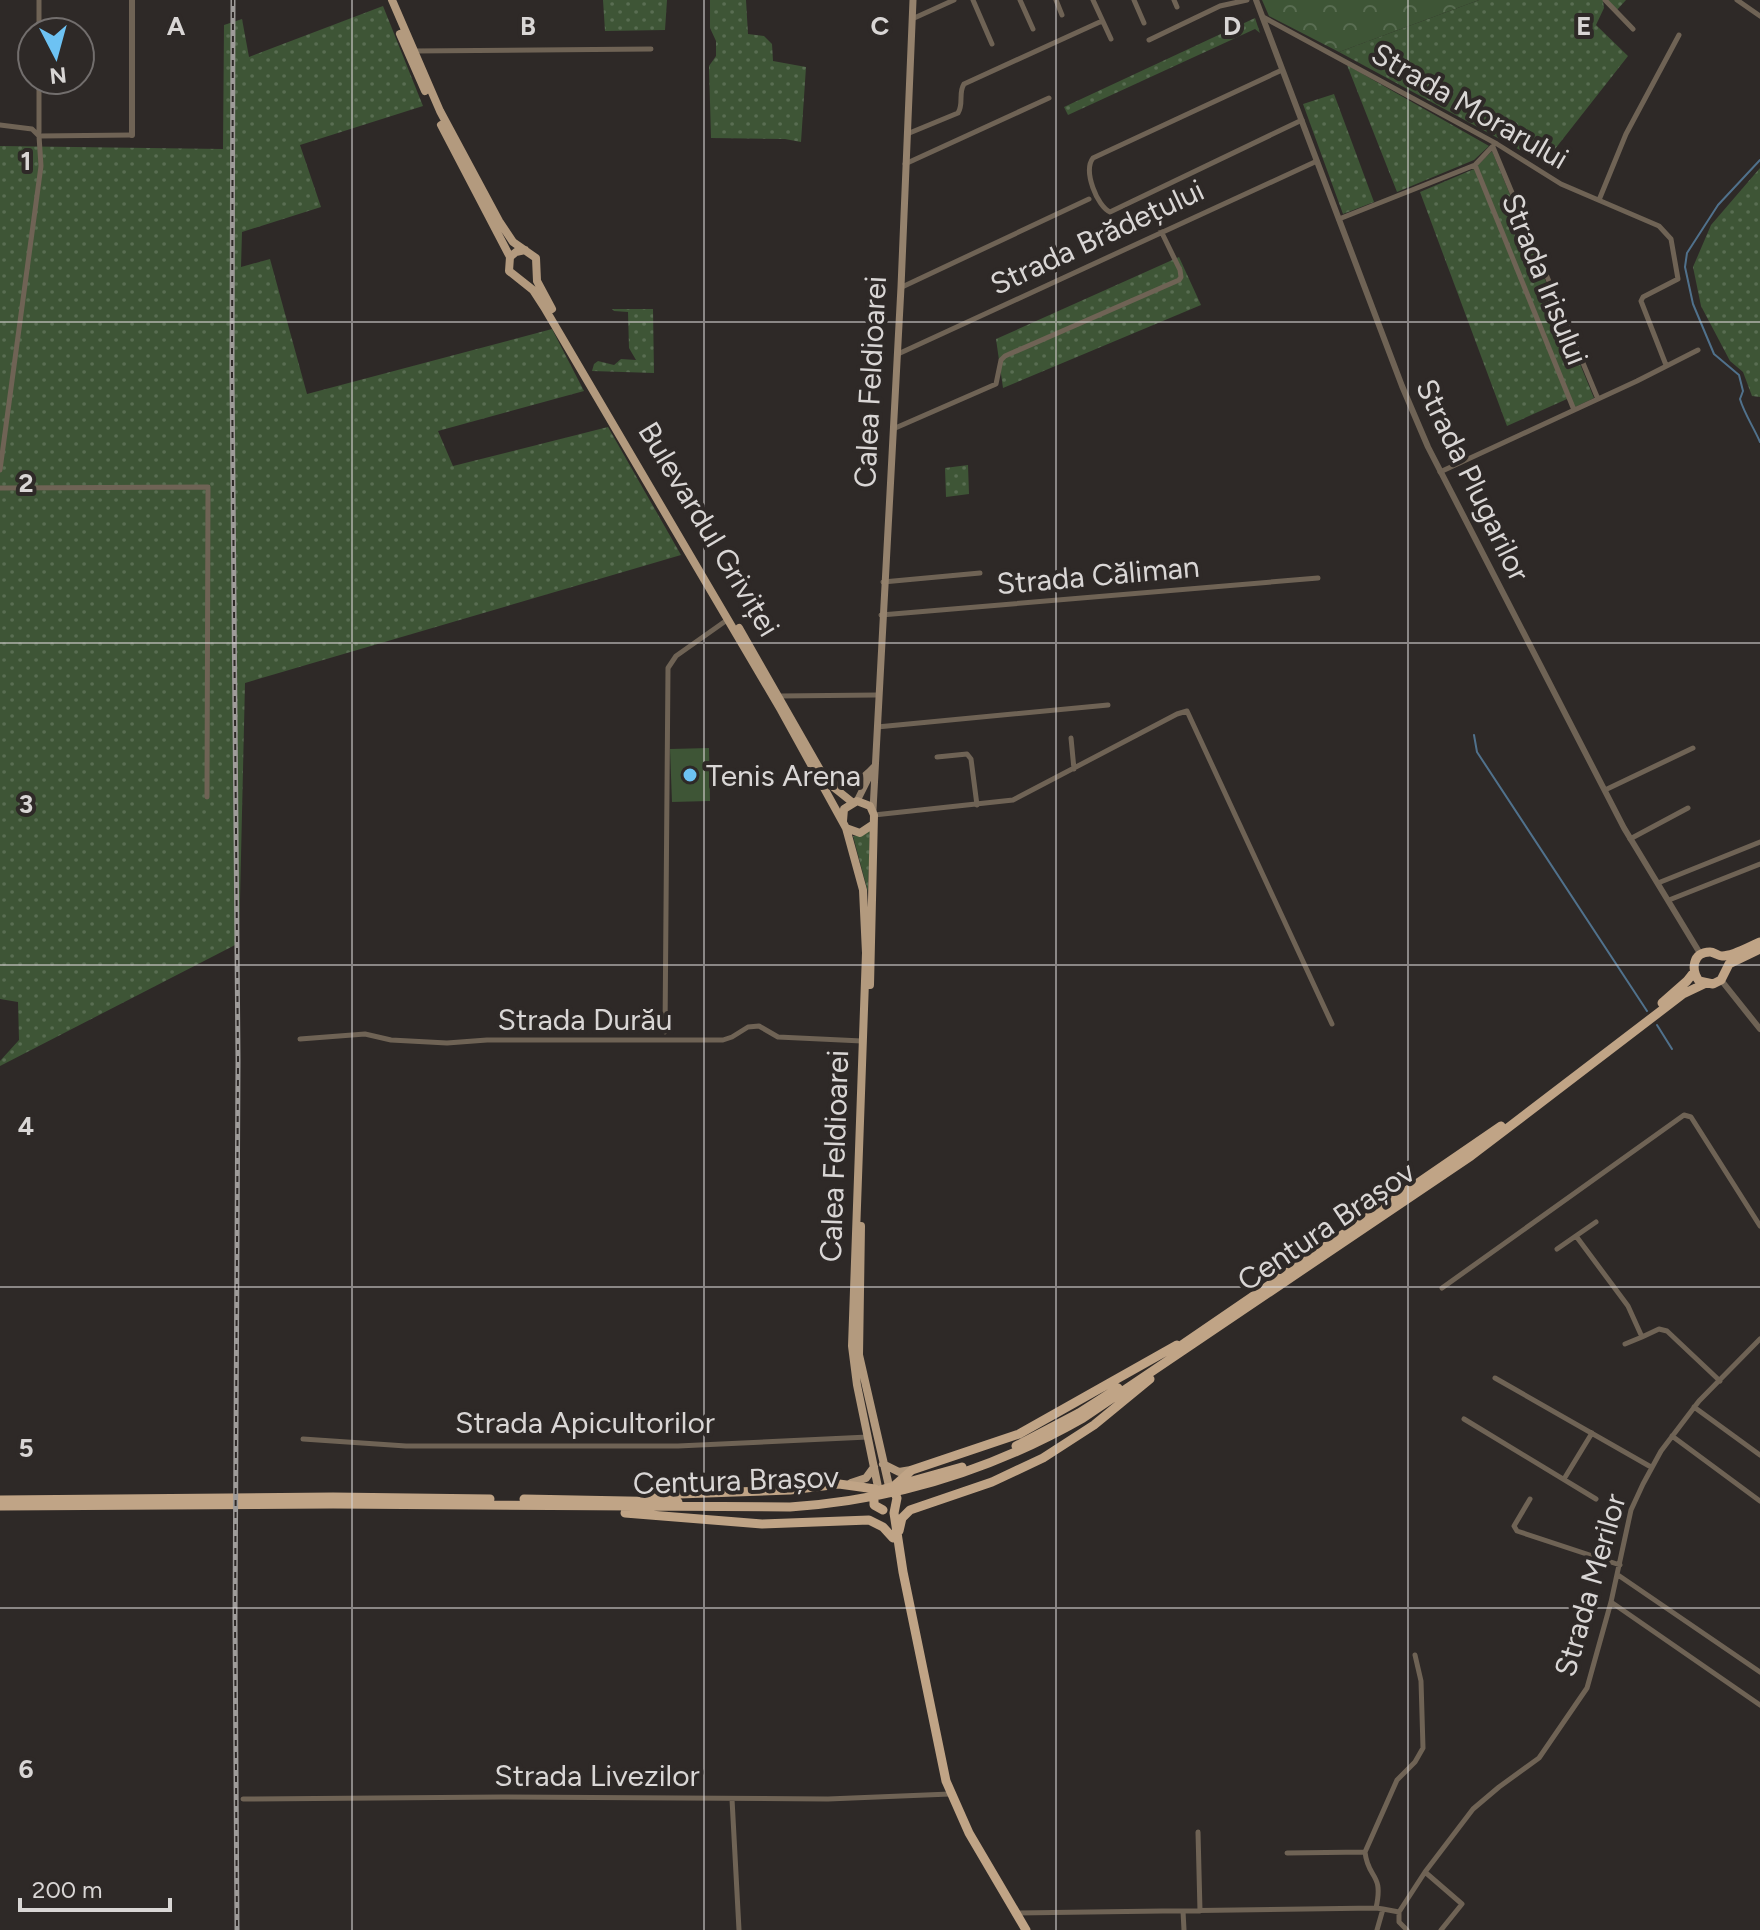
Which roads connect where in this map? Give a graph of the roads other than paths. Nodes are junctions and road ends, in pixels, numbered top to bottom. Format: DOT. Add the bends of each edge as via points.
graph roads {
  1 [pos="132,0"];
  2 [pos="389,0"];
  3 [pos="913,0"];
  4 [pos="954,0"];
  5 [pos="973,0"];
  6 [pos="1020,0"];
  7 [pos="1056,0"];
  8 [pos="1093,0"];
  9 [pos="1134,0"];
  10 [pos="1174,0"];
  11 [pos="1247,0"];
  12 [pos="1256,0"];
  13 [pos="1605,0"];
  14 [pos="1737,0"];
  15 [pos="1177,7"];
  16 [pos="1062,15"];
  17 [pos="1262,16"];
  18 [pos="1760,16"];
  19 [pos="912,19"];
  20 [pos="1102,21"];
  21 [pos="1144,23"];
  22 [pos="1033,29"];
  23 [pos="1633,29"];
  24 [pos="1679,35"];
  25 [pos="1111,39"];
  26 [pos="1149,40"];
  27 [pos="992,44"];
  28 [pos="651,49"];
  29 [pos="413,51"];
  30 [pos="1282,70"];
  31 [pos="39,96"];
  32 [pos="1049,98"];
  33 [pos="1302,120"];
  34 [pos="0,125"];
  35 [pos="39,134"];
  36 [pos="907,134"];
  37 [pos="132,135"];
  38 [pos="1495,146"];
  39 [pos="1317,161"];
  40 [pos="905,164"];
  41 [pos="1475,165"];
  42 [pos="1089,199"];
  43 [pos="1599,200"];
  44 [pos="1339,219"];
  45 [pos="1161,231"];
  46 [pos="525,250"];
  47 [pos="510,257"];
  48 [pos="537,271"];
  49 [pos="520,280"];
  50 [pos="901,287"];
  51 [pos="1698,350"];
  52 [pos="897,354"];
  53 [pos="1666,365"];
  54 [pos="1598,399"];
  55 [pos="1574,410"];
  56 [pos="892,430"];
  57 [pos="0,470"];
  58 [pos="1440,472"];
  59 [pos="0,488"];
  60 [pos="980,573"];
  61 [pos="1318,578"];
  62 [pos="883,582"];
  63 [pos="881,615"];
  64 [pos="728,620"];
  65 [pos="877,695"];
  66 [pos="779,696"];
  67 [pos="1108,705"];
  68 [pos="876,727"];
  69 [pos="1071,738"];
  70 [pos="1693,748"];
  71 [pos="937,757"];
  72 [pos="875,766"];
  73 [pos="1074,769"];
  74 [pos="823,781"];
  75 [pos="1605,790"];
  76 [pos="207,797"];
  77 [pos="854,802"];
  78 [pos="977,805"];
  79 [pos="1688,808"];
  80 [pos="873,812"];
  81 [pos="872,825"];
  82 [pos="845,826"];
  83 [pos="1630,839"];
  84 [pos="1760,842"];
  85 [pos="1760,864"];
  86 [pos="1658,883"];
  87 [pos="1669,900"];
  88 [pos="1760,942"];
  89 [pos="1760,949"];
  90 [pos="1701,955"];
  91 [pos="1720,956"];
  92 [pos="1726,967"];
  93 [pos="1694,972"];
  94 [pos="1721,980"];
  95 [pos="1704,984"];
  96 [pos="1332,1024"];
  97 [pos="1760,1029"];
  98 [pos="665,1032"];
  99 [pos="300,1039"];
  100 [pos="863,1041"];
  101 [pos="1596,1222"];
  102 [pos="1760,1226"];
  103 [pos="1576,1236"];
  104 [pos="1557,1249"];
  105 [pos="1442,1288"];
  106 [pos="1200,1337"];
  107 [pos="1642,1337"];
  108 [pos="1625,1344"];
  109 [pos="1758,1344"];
  110 [pos="1495,1378"];
  111 [pos="1720,1381"];
  112 [pos="1694,1407"];
  113 [pos="1464,1419"];
  114 [pos="1592,1433"];
  115 [pos="1672,1436"];
  116 [pos="868,1437"];
  117 [pos="303,1439"];
  118 [pos="1760,1455"];
  119 [pos="878,1465"];
  120 [pos="1651,1467"];
  121 [pos="912,1470"];
  122 [pos="1564,1479"];
  123 [pos="839,1484"];
  124 [pos="883,1488"];
  125 [pos="1530,1499"];
  126 [pos="1596,1499"];
  127 [pos="0,1500"];
  128 [pos="1760,1501"];
  129 [pos="139,1502"];
  130 [pos="896,1502"];
  131 [pos="598,1504"];
  132 [pos="922,1505"];
  133 [pos="0,1506"];
  134 [pos="880,1509"];
  135 [pos="853,1520"];
  136 [pos="896,1538"];
  137 [pos="1620,1565"];
  138 [pos="1618,1575"];
  139 [pos="1611,1602"];
  140 [pos="1415,1655"];
  141 [pos="1760,1672"];
  142 [pos="1760,1705"];
  143 [pos="950,1794"];
  144 [pos="243,1799"];
  145 [pos="732,1799"];
  146 [pos="1198,1832"];
  147 [pos="1365,1852"];
  148 [pos="1287,1853"];
  149 [pos="1425,1872"];
  150 [pos="1379,1909"];
  151 [pos="1183,1911"];
  152 [pos="1200,1911"];
  153 [pos="1399,1912"];
  154 [pos="1016,1913"];
  155 [pos="739,1930"];
  156 [pos="1026,1930"];
  157 [pos="1184,1930"];
  158 [pos="1377,1930"];
  159 [pos="1407,1930"];
  160 [pos="1441,1930"];
  1 -- 37 [label="street"];
  2 -- 29 [label="main road"];
  2 -- 47 [label="main road" via="428,98"];
  3 -- 19 [label="main road, Calea Feldioarei"];
  4 -- 19 [label="street"];
  5 -- 27 [label="street"];
  6 -- 22 [label="street"];
  7 -- 16 [label="street"];
  8 -- 20 [label="street"];
  9 -- 21 [label="street"];
  10 -- 15 [label="street"];
  11 -- 26 [label="street" via="1220,6"];
  12 -- 17 [label="street, Strada Plugarilor"];
  13 -- 23 [label="street"];
  14 -- 18 [label="street"];
  17 -- 30 [label="street, Strada Plugarilor"];
  17 -- 38 [label="street, Strada Morarului"];
  19 -- 36 [label="main road, Calea Feldioarei"];
  20 -- 25 [label="street"];
  20 -- 36 [label="street" via="964,84 958,113"];
  24 -- 43 [label="street" via="1626,134"];
  28 -- 29 [label="street"];
  29 -- 46 [label="main road" via="499,221"];
  30 -- 33 [label="street, Strada Plugarilor"];
  30 -- 33 [label="street" via="1093,158 1089,173 1103,208 1110,212"];
  31 -- 35 [label="street"];
  32 -- 40 [label="street"];
  33 -- 39 [label="street, Strada Plugarilor"];
  34 -- 35 [label="street"];
  35 -- 37 [label="street"];
  35 -- 57 [label="street" via="41,166"];
  36 -- 40 [label="main road, Calea Feldioarei"];
  38 -- 41 [label="street"];
  38 -- 43 [label="street, Strada Morarului"];
  38 -- 54 [label="street"];
  39 -- 44 [label="street, Strada Plugarilor"];
  39 -- 45 [label="street, Strada Brădețului"];
  40 -- 50 [label="main road, Calea Feldioarei"];
  41 -- 44 [label="street"];
  41 -- 55 [label="street, Strada Irisului"];
  42 -- 50 [label="street"];
  43 -- 53 [label="street, Strada Morarului" via="1659,226 1671,239 1679,277 1643,297 1642,304"];
  44 -- 58 [label="street, Strada Plugarilor"];
  45 -- 52 [label="street, Strada Brădețului"];
  45 -- 56 [label="street" via="1180,270 1179,280 1005,356 996,384"];
  46 -- 47 [label="main road"];
  46 -- 48 [label="main road" via="536,258"];
  47 -- 49 [label="main road" via="509,271"];
  48 -- 49 [label="main road"];
  48 -- 66 [label="main road, Bulevardul Griviței" via="539,287"];
  49 -- 64 [label="main road, Bulevardul Griviței" via="533,290 552,321"];
  50 -- 52 [label="main road, Calea Feldioarei"];
  51 -- 53 [label="street"];
  52 -- 56 [label="main road, Calea Feldioarei"];
  53 -- 54 [label="street"];
  54 -- 55 [label="street"];
  55 -- 58 [label="street"];
  56 -- 62 [label="main road, Calea Feldioarei"];
  58 -- 75 [label="street, Strada Plugarilor"];
  59 -- 76 [label="street" via="208,487"];
  60 -- 62 [label="street"];
  61 -- 63 [label="street, Strada Căliman"];
  62 -- 63 [label="main road, Calea Feldioarei"];
  63 -- 65 [label="main road, Calea Feldioarei"];
  64 -- 74 [label="main road, Bulevardul Griviței"];
  64 -- 98 [label="street, Bulevardul Griviței" via="676,656 668,668"];
  65 -- 66 [label="street"];
  65 -- 68 [label="main road, Calea Feldioarei"];
  66 -- 74 [label="main road, Bulevardul Griviței"];
  67 -- 68 [label="street"];
  68 -- 72 [label="main road, Calea Feldioarei"];
  69 -- 73 [label="street"];
  70 -- 75 [label="street"];
  71 -- 78 [label="street" via="967,754"];
  72 -- 74 [label="main road" via="855,783 838,786"];
  72 -- 77 [label="main road, Calea Feldioarei"];
  72 -- 80 [label="main road, Calea Feldioarei"];
  73 -- 78 [label="street" via="1022,797"];
  73 -- 96 [label="street" via="1187,711"];
  74 -- 77 [label="main road, Bulevardul Griviței"];
  74 -- 82 [label="main road, Bulevardul Griviței"];
  75 -- 83 [label="street, Strada Plugarilor"];
  77 -- 80 [label="main road" via="866,803"];
  77 -- 82 [label="main road, Calea Feldioarei" via="844,809"];
  78 -- 80 [label="street"];
  79 -- 83 [label="street"];
  80 -- 81 [label="main road, Calea Feldioarei"];
  81 -- 82 [label="main road" via="860,833"];
  81 -- 119 [label="main road, Calea Feldioarei" via="858,1324"];
  82 -- 100 [label="main road, Calea Feldioarei" via="865,908"];
  83 -- 86 [label="street, Strada Plugarilor"];
  84 -- 86 [label="street"];
  85 -- 87 [label="street"];
  86 -- 87 [label="street, Strada Plugarilor"];
  87 -- 90 [label="street, Strada Plugarilor"];
  88 -- 91 [label="highway"];
  89 -- 92 [label="highway"];
  90 -- 91 [label="highway"];
  90 -- 93 [label="highway, Centura Brașov"];
  91 -- 92 [label="highway"];
  92 -- 94 [label="highway"];
  93 -- 95 [label="highway"];
  93 -- 106 [label="highway, Centura Brașov" via="1515,1116"];
  94 -- 95 [label="highway, Centura Brașov"];
  94 -- 97 [label="street"];
  95 -- 106 [label="highway, Centura Brașov" via="1683,994 1471,1156"];
  99 -- 100 [label="street, Strada Durău" via="365,1034 447,1043 723,1040 759,1026 778,1037"];
  100 -- 116 [label="main road, Calea Feldioarei" via="851,1325"];
  101 -- 103 [label="street"];
  102 -- 105 [label="street" via="1691,1117 1684,1115"];
  103 -- 104 [label="street"];
  103 -- 107 [label="street" via="1628,1306"];
  106 -- 121 [label="highway" via="1019,1434"];
  106 -- 131 [label="highway, Centura Brașov" via="1074,1424 1029,1447 911,1489 847,1502"];
  106 -- 132 [label="highway" via="1067,1445 992,1482"];
  107 -- 108 [label="street"];
  107 -- 111 [label="street" via="1667,1331"];
  109 -- 111 [label="street, Strada Merilor"];
  110 -- 114 [label="street"];
  111 -- 112 [label="street, Strada Merilor"];
  112 -- 115 [label="street, Strada Merilor"];
  112 -- 118 [label="street"];
  113 -- 122 [label="street"];
  114 -- 120 [label="street"];
  114 -- 122 [label="street"];
  115 -- 120 [label="street, Strada Merilor"];
  115 -- 128 [label="street"];
  116 -- 117 [label="street, Strada Apicultorilor" via="678,1446 406,1446"];
  116 -- 119 [label="main road, Calea Feldioarei"];
  119 -- 121 [label="main road"];
  119 -- 123 [label="main road" via="862,1481"];
  119 -- 124 [label="main road, Calea Feldioarei"];
  120 -- 137 [label="street, Strada Merilor" via="1631,1510"];
  121 -- 124 [label="highway"];
  122 -- 126 [label="street"];
  123 -- 124 [label="highway"];
  123 -- 131 [label="highway" via="646,1495"];
  124 -- 130 [label="highway"];
  124 -- 134 [label="highway" via="872,1501"];
  125 -- 137 [label="street" via="1514,1526 1517,1531"];
  127 -- 129 [label="highway, Centura Brașov"];
  129 -- 131 [label="highway, Centura Brașov"];
  129 -- 133 [label="highway, Centura Brașov"];
  130 -- 132 [label="highway"];
  130 -- 134 [label="highway"];
  130 -- 136 [label="highway"];
  131 -- 135 [label="highway" via="621,1513 780,1525"];
  132 -- 136 [label="highway" via="902,1518"];
  134 -- 135 [label="highway"];
  134 -- 136 [label="highway"];
  135 -- 136 [label="highway" via="877,1523"];
  136 -- 143 [label="highway"];
  137 -- 138 [label="street, Strada Merilor"];
  138 -- 139 [label="street, Strada Merilor"];
  138 -- 141 [label="street"];
  139 -- 142 [label="street"];
  139 -- 149 [label="street, Strada Merilor" via="1589,1684 1542,1755 1473,1809"];
  140 -- 147 [label="street" via="1423,1748 1397,1780"];
  143 -- 145 [label="street, Strada Livezilor"];
  143 -- 154 [label="highway"];
  144 -- 145 [label="street, Strada Livezilor"];
  145 -- 155 [label="street"];
  146 -- 152 [label="street"];
  147 -- 148 [label="street"];
  147 -- 150 [label="street" via="1379,1884"];
  149 -- 153 [label="street, Strada Merilor"];
  149 -- 160 [label="street" via="1462,1904"];
  150 -- 152 [label="street"];
  150 -- 153 [label="street"];
  150 -- 158 [label="street"];
  151 -- 152 [label="street"];
  151 -- 154 [label="street"];
  151 -- 157 [label="street"];
  153 -- 159 [label="street" via="1399,1922"];
  154 -- 156 [label="highway"];
}
